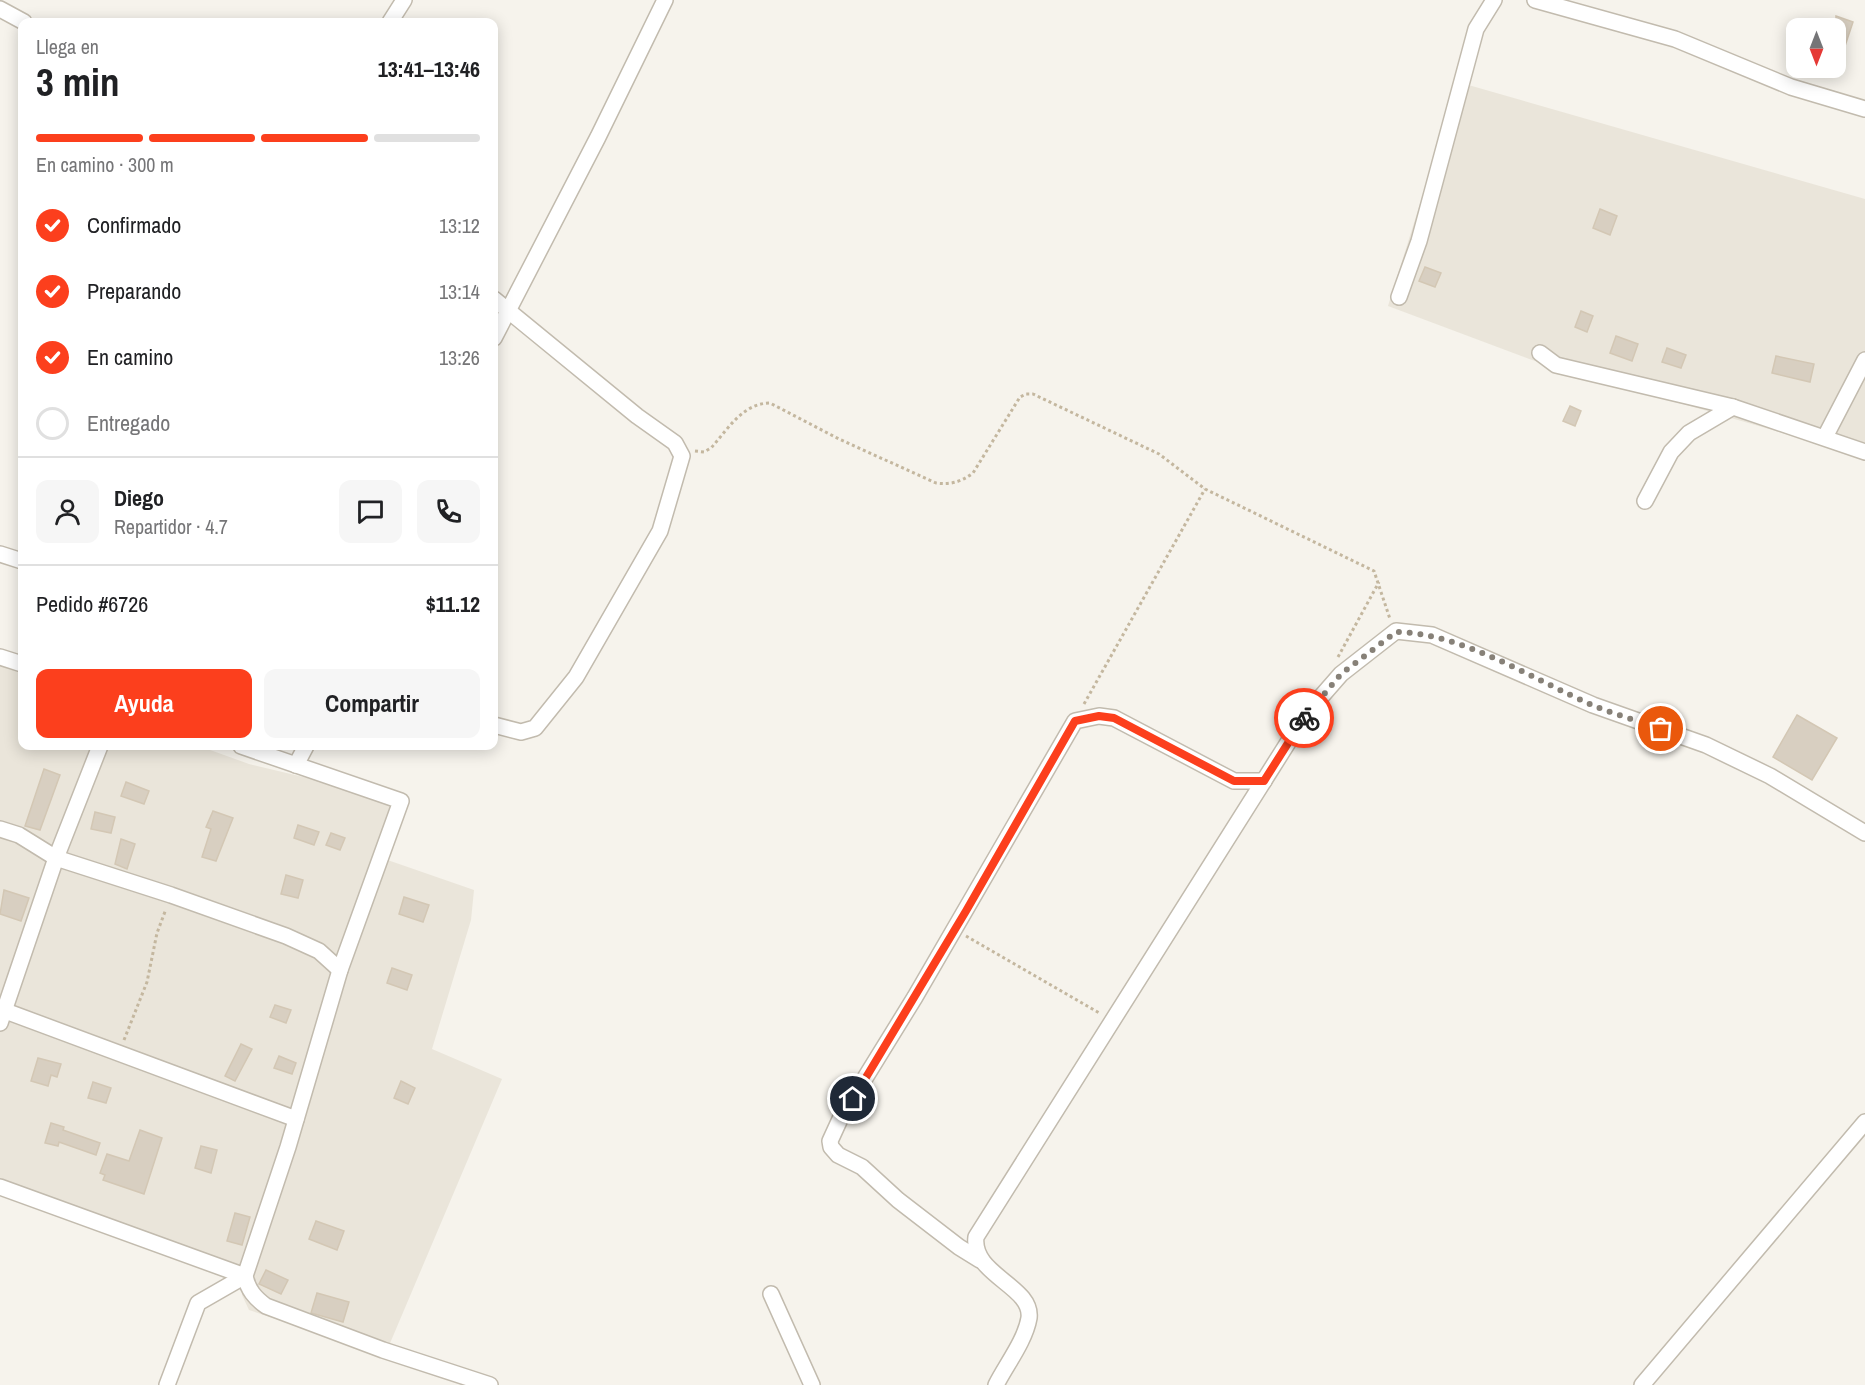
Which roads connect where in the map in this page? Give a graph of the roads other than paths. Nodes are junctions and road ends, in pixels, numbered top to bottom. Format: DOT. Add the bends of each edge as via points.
graph roads {
  1 [pos="404,0"];
  2 [pos="665,0"];
  3 [pos="1494,0"];
  4 [pos="1535,0"];
  5 [pos="0,9"];
  6 [pos="393,18"];
  7 [pos="18,19"];
  8 [pos="1865,109"];
  9 [pos="1399,297"];
  10 [pos="498,302"];
  11 [pos="506,309"];
  12 [pos="498,328"];
  13 [pos="1540,353"];
  14 [pos="1865,360"];
  15 [pos="1733,407"];
  16 [pos="1825,437"];
  17 [pos="1865,452"];
  18 [pos="1645,501"];
  19 [pos="0,554"];
  20 [pos="18,560"];
  21 [pos="0,657"];
  22 [pos="18,663"];
  23 [pos="498,726"];
  24 [pos="98,750"];
  25 [pos="253,750"];
  26 [pos="304,750"];
  27 [pos="296,765"];
  28 [pos="1264,781"];
  29 [pos="0,829"];
  30 [pos="1865,833"];
  31 [pos="56,858"];
  32 [pos="340,970"];
  33 [pos="1,1014"];
  34 [pos="296,1119"];
  35 [pos="1865,1122"];
  36 [pos="0,1187"];
  37 [pos="980,1260"];
  38 [pos="245,1276"];
  39 [pos="771,1294"];
  40 [pos="167,1385"];
  41 [pos="490,1385"];
  42 [pos="812,1385"];
  43 [pos="996,1385"];
  44 [pos="1642,1385"];
  1 -- 6 [label="street"];
  2 -- 11 [label="street" via="598,137"];
  3 -- 9 [label="street" via="1476,29 1419,241"];
  4 -- 8 [label="street" via="1675,39 1791,87"];
  5 -- 7 [label="street"];
  10 -- 11 [label="street"];
  11 -- 12 [label="street"];
  11 -- 23 [label="street" via="681,450 682,456 660,531 576,677 535,728 521,732"];
  13 -- 15 [label="street" via="1556,365"];
  14 -- 16 [label="street"];
  15 -- 16 [label="street"];
  15 -- 18 [label="street" via="1689,433 1671,452"];
  16 -- 17 [label="street"];
  19 -- 20 [label="street"];
  21 -- 22 [label="street"];
  24 -- 31 [label="street"];
  25 -- 27 [label="street"];
  26 -- 27 [label="street"];
  27 -- 32 [label="street" via="401,801"];
  28 -- 30 [label="street" via="1306,714 1341,674 1396,632 1432,635 1593,705 1706,745 1770,776"];
  28 -- 37 [label="street" via="976,1237"];
  28 -- 37 [label="street" via="1234,781 1114,718 1099,716 1075,721 830,1141 837,1155 862,1167 907,1207"];
  29 -- 31 [label="street" via="19,835"];
  31 -- 32 [label="street" via="286,936 319,951"];
  31 -- 33 [label="street"];
  32 -- 34 [label="street"];
  33 -- 34 [label="street"];
  34 -- 38 [label="street"];
  35 -- 44 [label="street"];
  36 -- 38 [label="street"];
  37 -- 43 [label="street" via="1027,1305 1029,1316"];
  38 -- 40 [label="street" via="198,1304"];
  38 -- 41 [label="street" via="249,1290 266,1306"];
  39 -- 42 [label="street"];
}
